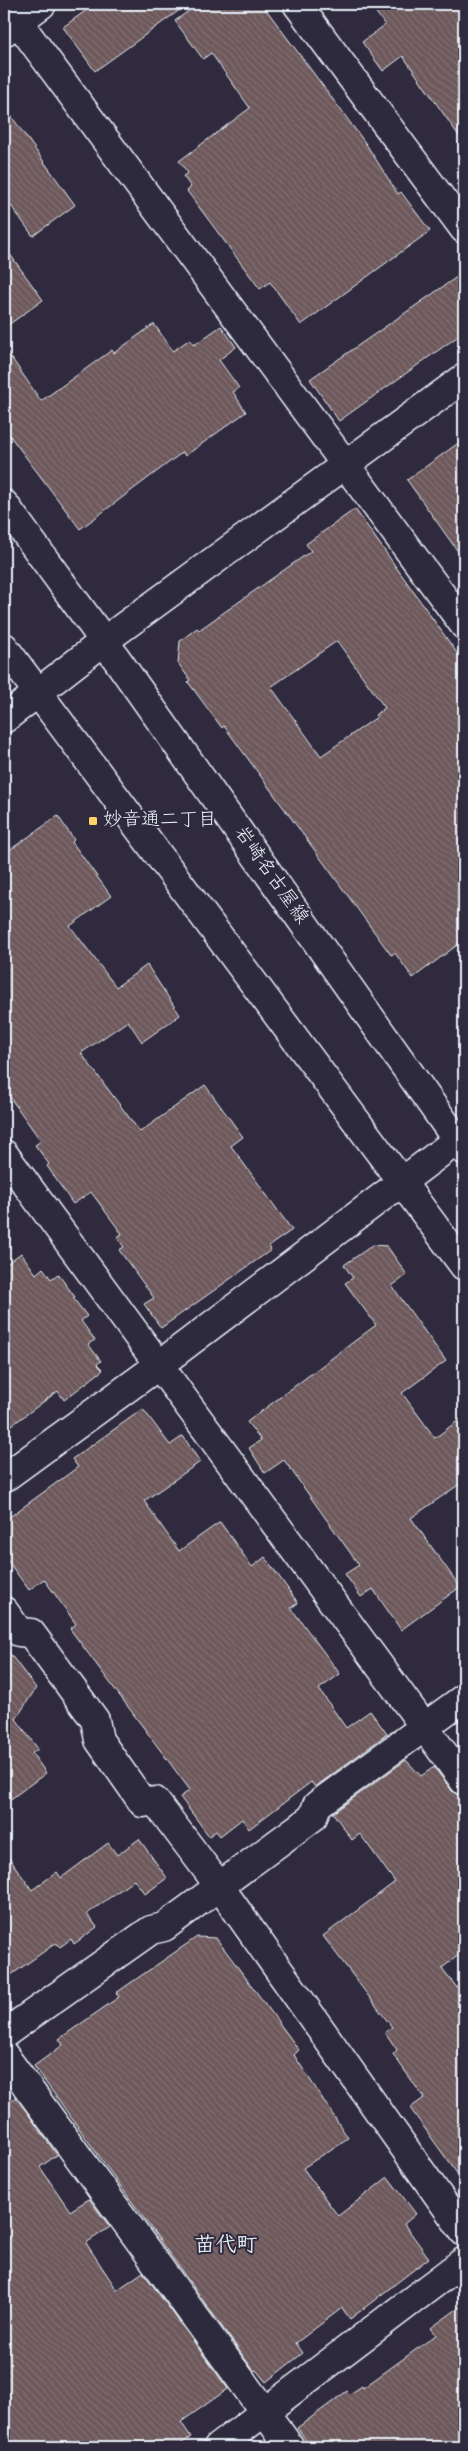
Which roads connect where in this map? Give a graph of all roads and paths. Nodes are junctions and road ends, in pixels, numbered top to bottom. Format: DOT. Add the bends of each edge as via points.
graph roads {
  1 [pos="42,4"];
  2 [pos="297,4"];
  3 [pos="8,19"];
  4 [pos="464,229"];
  5 [pos="464,378"];
  6 [pos="346,464"];
  7 [pos="4,504"];
  8 [pos="464,625"];
  9 [pos="104,641"];
  10 [pos="4,647"];
  11 [pos="37,693"];
  12 [pos="4,719"];
  13 [pos="462,1142"];
  14 [pos="4,1154"];
  15 [pos="402,1182"];
  16 [pos="464,1266"];
  17 [pos="159,1365"];
  18 [pos="4,1478"];
  19 [pos="4,1611"];
  20 [pos="464,1698"];
  21 [pos="424,1727"];
  22 [pos="464,1781"];
  23 [pos="220,1887"];
  24 [pos="4,2034"];
  25 [pos="4,2054"];
  26 [pos="464,2232"];
  27 [pos="464,2261"];
  28 [pos="265,2413"];
  29 [pos="218,2447"];
  30 [pos="290,2447"];
  1 -- 3 [label="street"];
  2 -- 4 [label="street"];
  3 -- 6 [label="street"];
  5 -- 6 [label="street"];
  6 -- 8 [label="street"];
  6 -- 9 [label="street"];
  7 -- 9 [label="street, 岩崎名古屋線"];
  9 -- 11 [label="street"];
  9 -- 13 [label="street, 岩崎名古屋線"];
  10 -- 11 [label="street"];
  11 -- 12 [label="street"];
  11 -- 15 [label="street"];
  13 -- 15 [label="street"];
  14 -- 17 [label="street"];
  15 -- 16 [label="street"];
  15 -- 17 [label="street"];
  17 -- 18 [label="street"];
  17 -- 21 [label="street"];
  19 -- 23 [label="street" via="19,1632 31,1633 95,1720 99,1740 143,1803 155,1801"];
  20 -- 21 [label="street"];
  21 -- 22 [label="street"];
  21 -- 23 [label="street" via="317,1805 313,1816"];
  23 -- 24 [label="street" via="164,1927 151,1930"];
  23 -- 26 [label="street"];
  25 -- 28 [label="street"];
  27 -- 28 [label="street"];
  28 -- 29 [label="street"];
  28 -- 30 [label="street"];
}
